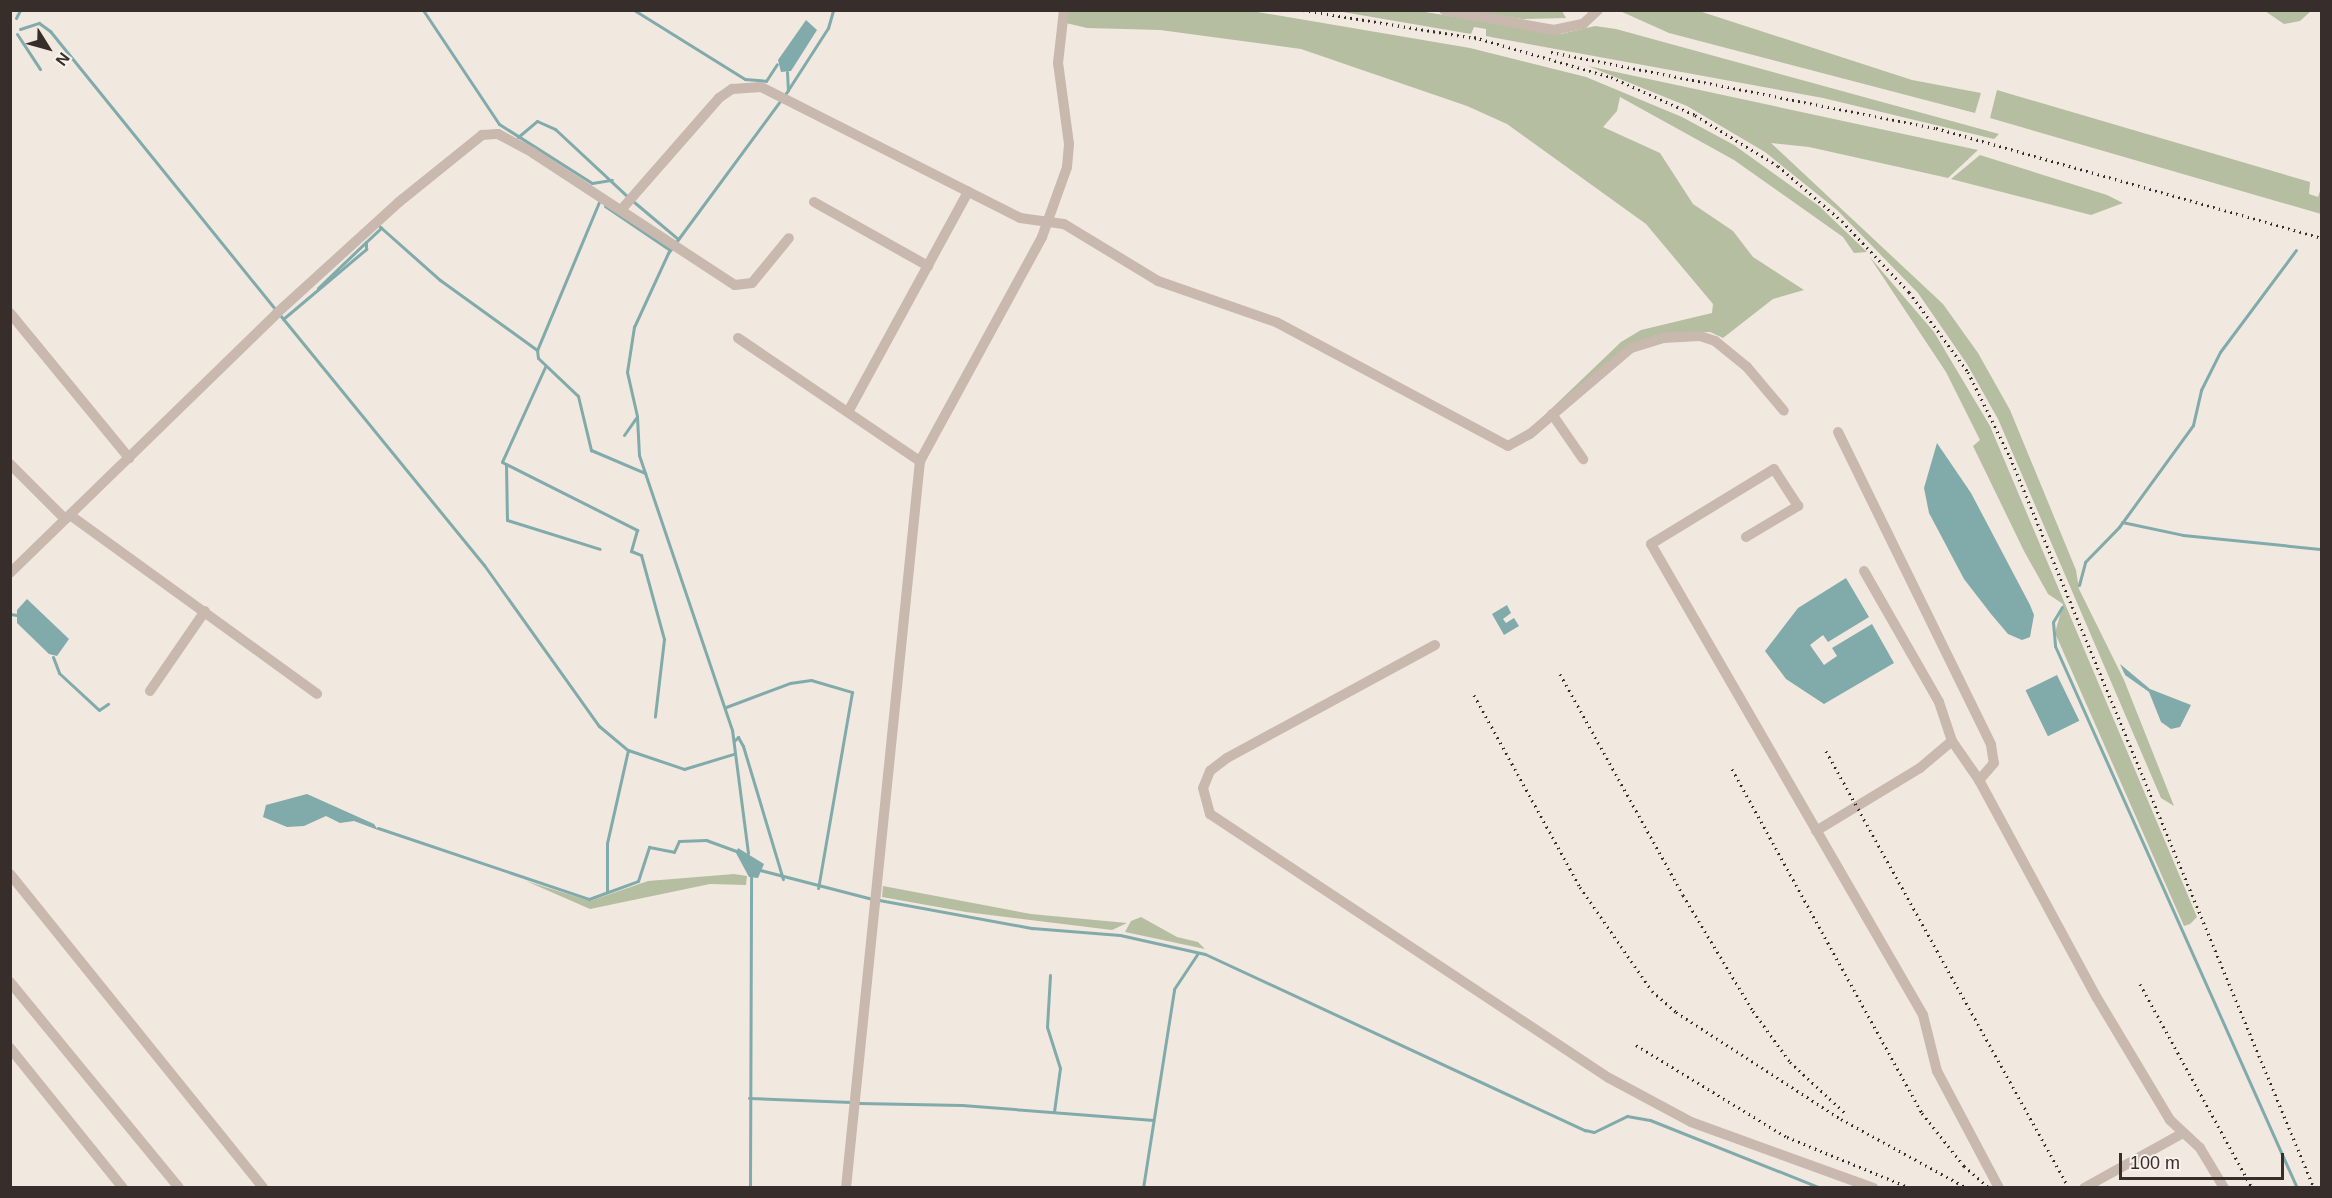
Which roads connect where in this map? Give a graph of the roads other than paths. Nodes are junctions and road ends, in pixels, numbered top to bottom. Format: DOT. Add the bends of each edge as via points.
graph roads {
  1 [pos="1064,10"];
  2 [pos="1444,10"];
  3 [pos="1598,10"];
  4 [pos="968,192"];
  5 [pos="814,202"];
  6 [pos="621,210"];
  7 [pos="1047,221"];
  8 [pos="789,238"];
  9 [pos="928,266"];
  10 [pos="10,313"];
  11 [pos="738,338"];
  12 [pos="1784,411"];
  13 [pos="848,412"];
  14 [pos="1552,414"];
  15 [pos="1838,432"];
  16 [pos="129,458"];
  17 [pos="1583,459"];
  18 [pos="920,461"];
  19 [pos="10,464"];
  20 [pos="68,517"];
  21 [pos="1746,537"];
  22 [pos="1864,571"];
  23 [pos="10,573"];
  24 [pos="205,611"];
  25 [pos="1435,645"];
  26 [pos="150,691"];
  27 [pos="317,694"];
  28 [pos="1952,741"];
  29 [pos="1979,780"];
  30 [pos="1816,831"];
  31 [pos="10,874"];
  32 [pos="10,982"];
  33 [pos="10,1047"];
  34 [pos="2183,1133"];
  35 [pos="123,1188"];
  36 [pos="178,1188"];
  37 [pos="263,1188"];
  38 [pos="846,1188"];
  39 [pos="1873,1188"];
  40 [pos="1999,1188"];
  41 [pos="2084,1188"];
  42 [pos="2224,1188"];
  1 -- 7 [label="street" via="1059,63 1069,144 1067,167"];
  2 -- 3 [label="street" via="1554,30 1583,24"];
  4 -- 6 [label="street" via="782,97 743,86 719,98"];
  4 -- 7 [label="street" via="1020,218"];
  4 -- 9 [label="street"];
  5 -- 9 [label="street"];
  6 -- 8 [label="street" via="728,281 744,286"];
  6 -- 16 [label="street" via="509,138 482,135 399,202"];
  7 -- 14 [label="street" via="1064,224 1158,281 1276,322 1442,407 1499,442 1516,443"];
  7 -- 18 [label="street"];
  9 -- 13 [label="street"];
  10 -- 16 [label="street"];
  11 -- 13 [label="street"];
  12 -- 14 [label="street" via="1748,367 1715,341 1700,336 1663,338 1631,348"];
  13 -- 18 [label="street"];
  14 -- 17 [label="street"];
  15 -- 29 [label="street" via="1991,745 1994,763"];
  16 -- 20 [label="street"];
  18 -- 38 [label="street" via="872,899"];
  19 -- 20 [label="street"];
  20 -- 23 [label="street"];
  20 -- 24 [label="street"];
  21 -- 30 [label="street" via="1798,506 1774,469 1651,544"];
  22 -- 28 [label="street" via="1939,702"];
  24 -- 26 [label="street"];
  24 -- 27 [label="street"];
  25 -- 39 [label="street" via="1227,758 1210,771 1203,788 1203,800 1210,814 1609,1078 1691,1122"];
  28 -- 29 [label="street"];
  28 -- 30 [label="street" via="1920,768"];
  29 -- 34 [label="street" via="2097,998 2170,1120"];
  30 -- 40 [label="street" via="1923,1015 1937,1071"];
  31 -- 37 [label="street"];
  32 -- 36 [label="street"];
  33 -- 35 [label="street"];
  34 -- 41 [label="street"];
  34 -- 42 [label="street" via="2200,1148"];
}
